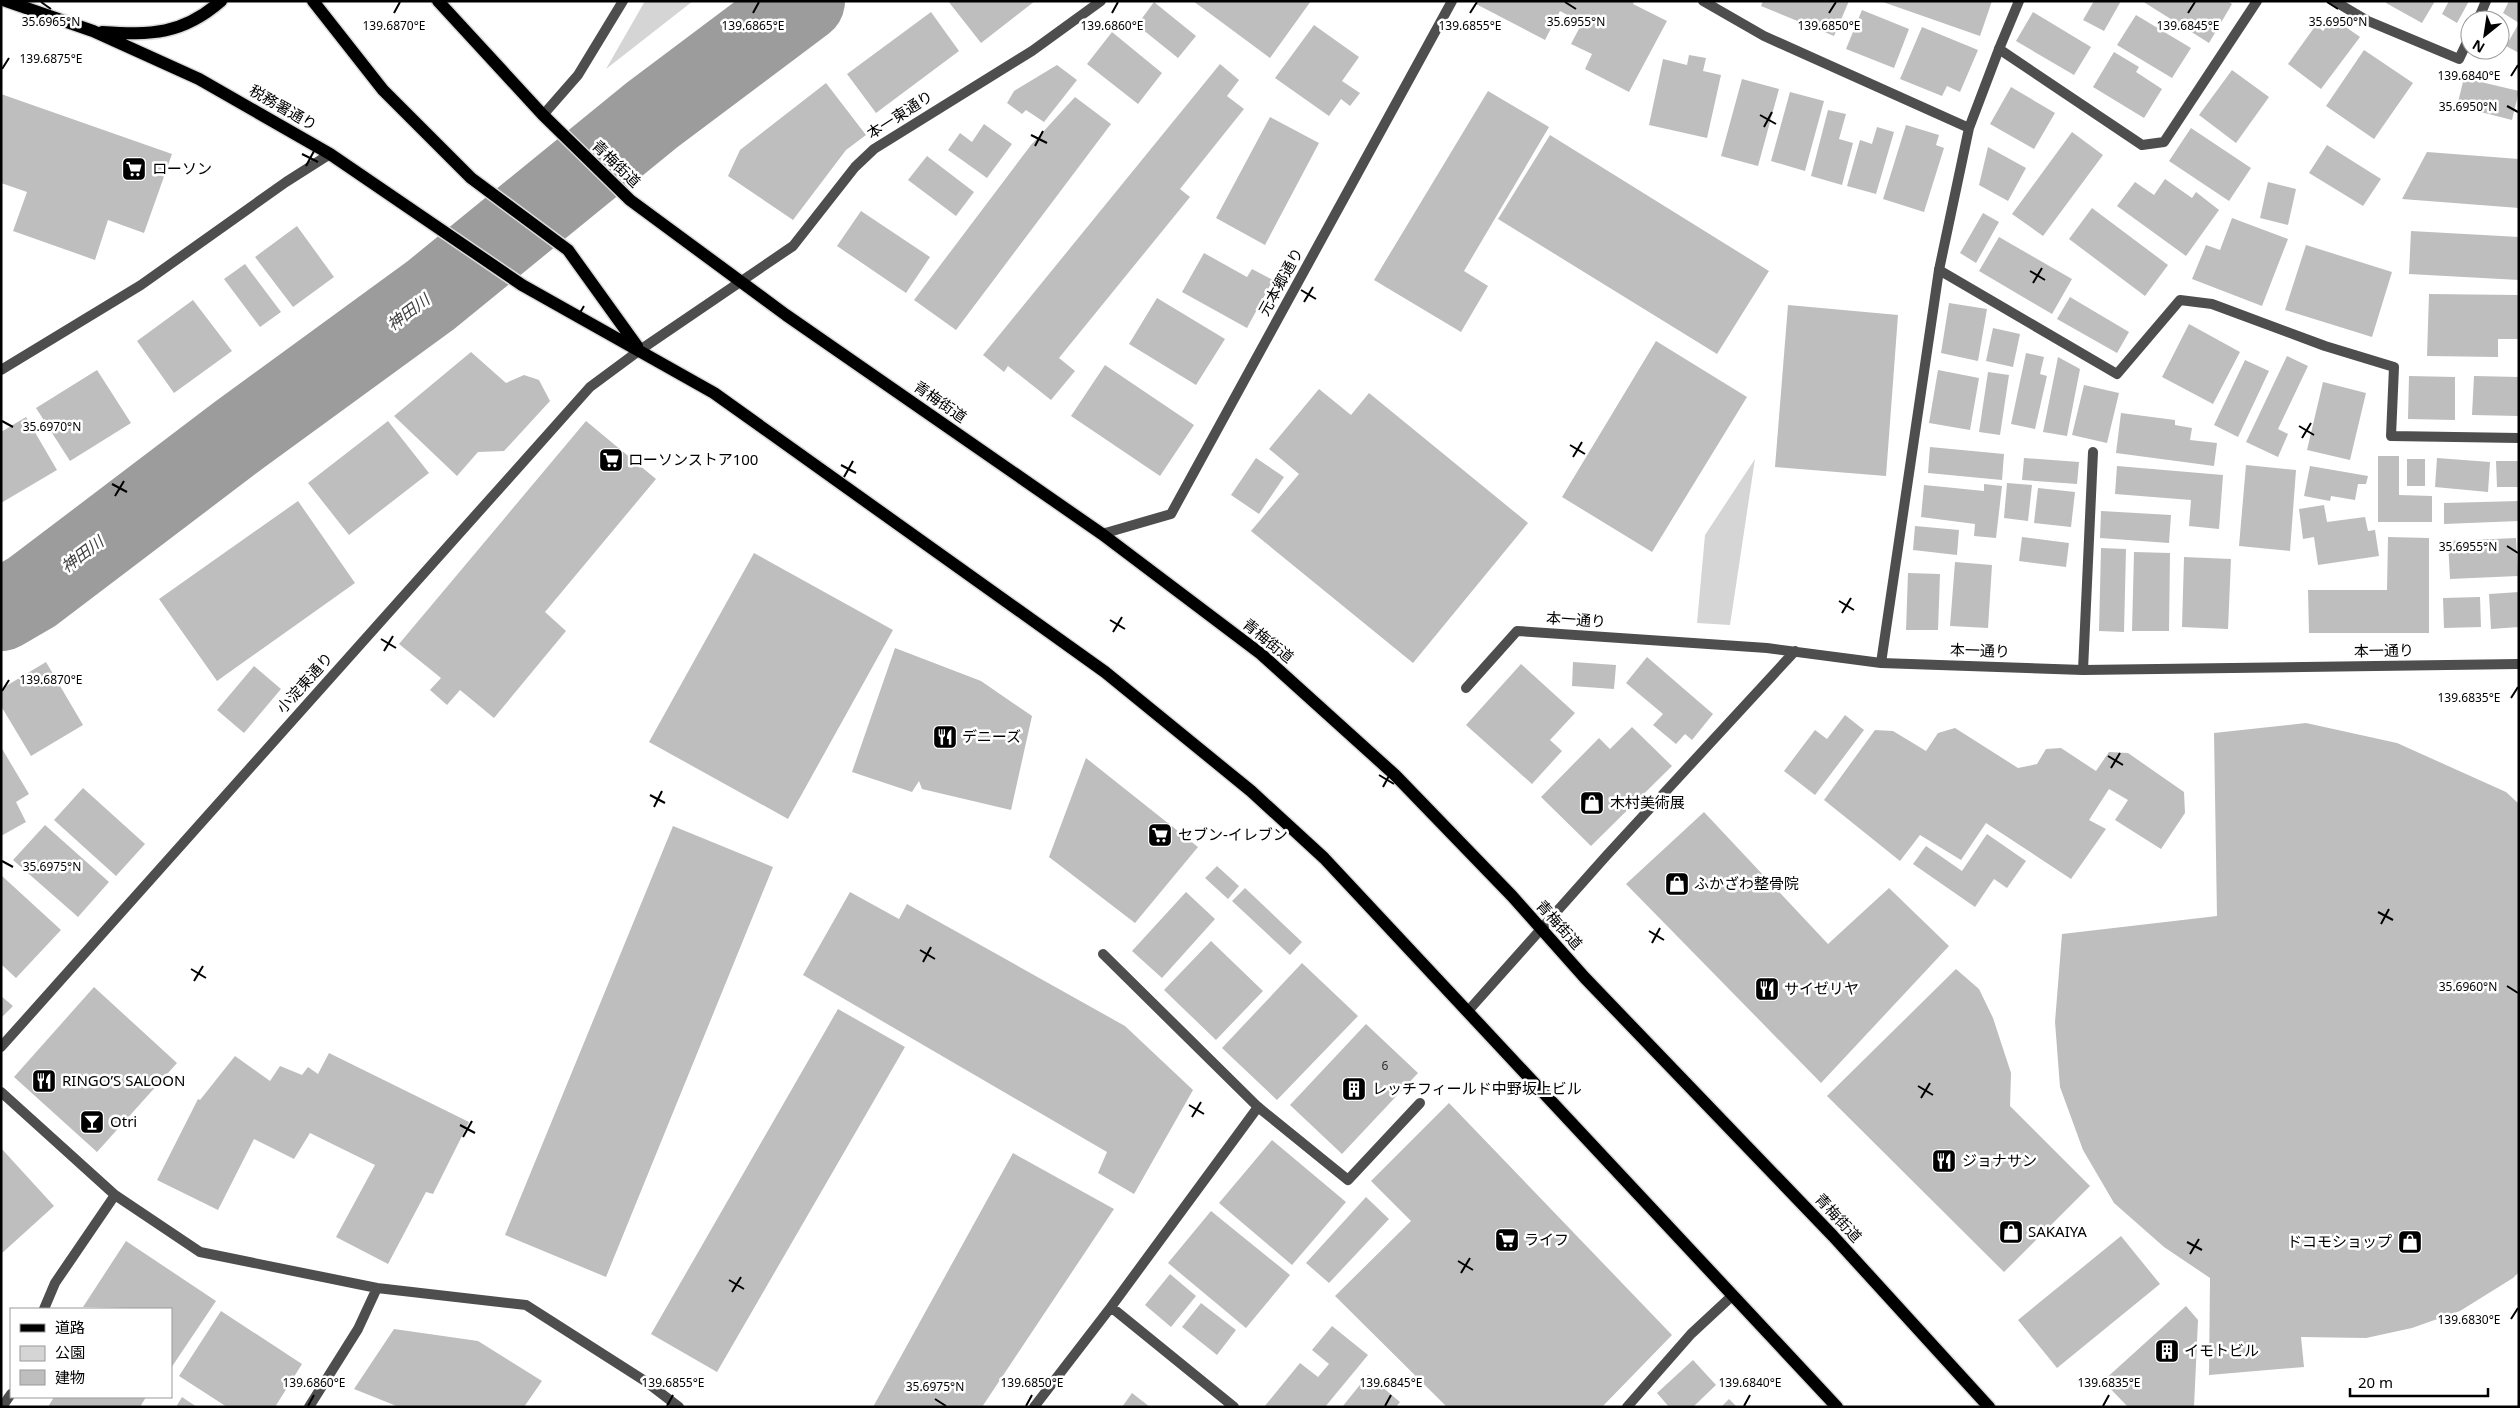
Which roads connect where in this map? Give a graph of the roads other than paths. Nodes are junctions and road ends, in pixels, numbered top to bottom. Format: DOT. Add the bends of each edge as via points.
graph roads {
  1 [pos="6,1"];
  2 [pos="221,1"];
  3 [pos="313,1"];
  4 [pos="438,1"];
  5 [pos="623,1"];
  6 [pos="1101,1"];
  7 [pos="1452,1"];
  8 [pos="1703,1"];
  9 [pos="2019,1"];
  10 [pos="2257,1"];
  11 [pos="2334,1"];
  12 [pos="93,31"];
  13 [pos="1998,49"];
  14 [pos="2460,57"];
  15 [pos="543,115"];
  16 [pos="1969,128"];
  17 [pos="330,154"];
  18 [pos="1939,270"];
  19 [pos="741,283"];
  20 [pos="640,350"];
  21 [pos="1,370"];
  22 [pos="2519,438"];
  23 [pos="2093,452"];
  24 [pos="1102,534"];
  25 [pos="1795,651"];
  26 [pos="1881,663"];
  27 [pos="2519,664"];
  28 [pos="2083,670"];
  29 [pos="1466,688"];
  30 [pos="1542,931"];
  31 [pos="1103,954"];
  32 [pos="1468,1011"];
  33 [pos="1,1047"];
  34 [pos="1,1092"];
  35 [pos="1420,1103"];
  36 [pos="1258,1107"];
  37 [pos="116,1195"];
  38 [pos="377,1288"];
  39 [pos="1732,1295"];
  40 [pos="1111,1307"];
  41 [pos="44,1308"];
  42 [pos="10,1395"];
  43 [pos="2,1407"];
  44 [pos="309,1407"];
  45 [pos="679,1407"];
  46 [pos="1034,1407"];
  47 [pos="1234,1407"];
  48 [pos="1627,1407"];
  49 [pos="1837,1407"];
  50 [pos="1989,1407"];
  1 -- 12 [label="main road, 税務署通り"];
  2 -- 12 [label="main road" via="186,25 164,33 142,35"];
  3 -- 20 [label="main road" via="383,90 471,178 568,250"];
  4 -- 15 [label="main road, 青梅街道"];
  5 -- 15 [label="street" via="578,75"];
  6 -- 19 [label="street, 本一東通り" via="1032,51 874,149 793,246"];
  7 -- 24 [label="street, 元本郷通り" via="1172,514"];
  8 -- 16 [label="street" via="1764,36"];
  9 -- 13 [label="street"];
  10 -- 13 [label="street" via="2164,142 2142,145"];
  11 -- 14 [label="street" via="2368,21"];
  12 -- 17 [label="main road, 税務署通り" via="199,79"];
  13 -- 16 [label="street"];
  15 -- 19 [label="main road, 青梅街道" via="630,200"];
  16 -- 18 [label="street"];
  17 -- 20 [label="main road, 税務署通り" via="522,285"];
  17 -- 21 [label="street" via="141,285"];
  18 -- 22 [label="street" via="2117,374 2180,300 2212,304 2325,346 2394,367 2391,436"];
  18 -- 26 [label="street"];
  19 -- 20 [label="street, 本一東通り"];
  19 -- 24 [label="main road, 青梅街道"];
  20 -- 32 [label="main road" via="714,393 1105,672 1251,791 1324,858"];
  20 -- 33 [label="street, 小淀東通り" via="590,387"];
  23 -- 28 [label="street"];
  24 -- 30 [label="main road, 青梅街道" via="1261,654 1373,755 1512,896"];
  25 -- 26 [label="street, 本一通り"];
  25 -- 29 [label="street, 本一通り" via="1517,632"];
  25 -- 30 [label="street"];
  26 -- 28 [label="street, 本一通り"];
  27 -- 28 [label="street, 本一通り"];
  30 -- 32 [label="street"];
  30 -- 50 [label="main road, 青梅街道" via="1833,1236"];
  31 -- 36 [label="street"];
  32 -- 39 [label="main road"];
  34 -- 37 [label="street"];
  35 -- 36 [label="street" via="1348,1180"];
  36 -- 40 [label="street"];
  37 -- 38 [label="street" via="200,1252"];
  37 -- 41 [label="street" via="55,1282"];
  38 -- 44 [label="street" via="358,1329"];
  38 -- 45 [label="street" via="526,1305 645,1381"];
  39 -- 48 [label="street" via="1691,1334"];
  39 -- 49 [label="main road"];
  40 -- 46 [label="street"];
  40 -- 47 [label="street"];
  42 -- 43 [label="street"];
}
